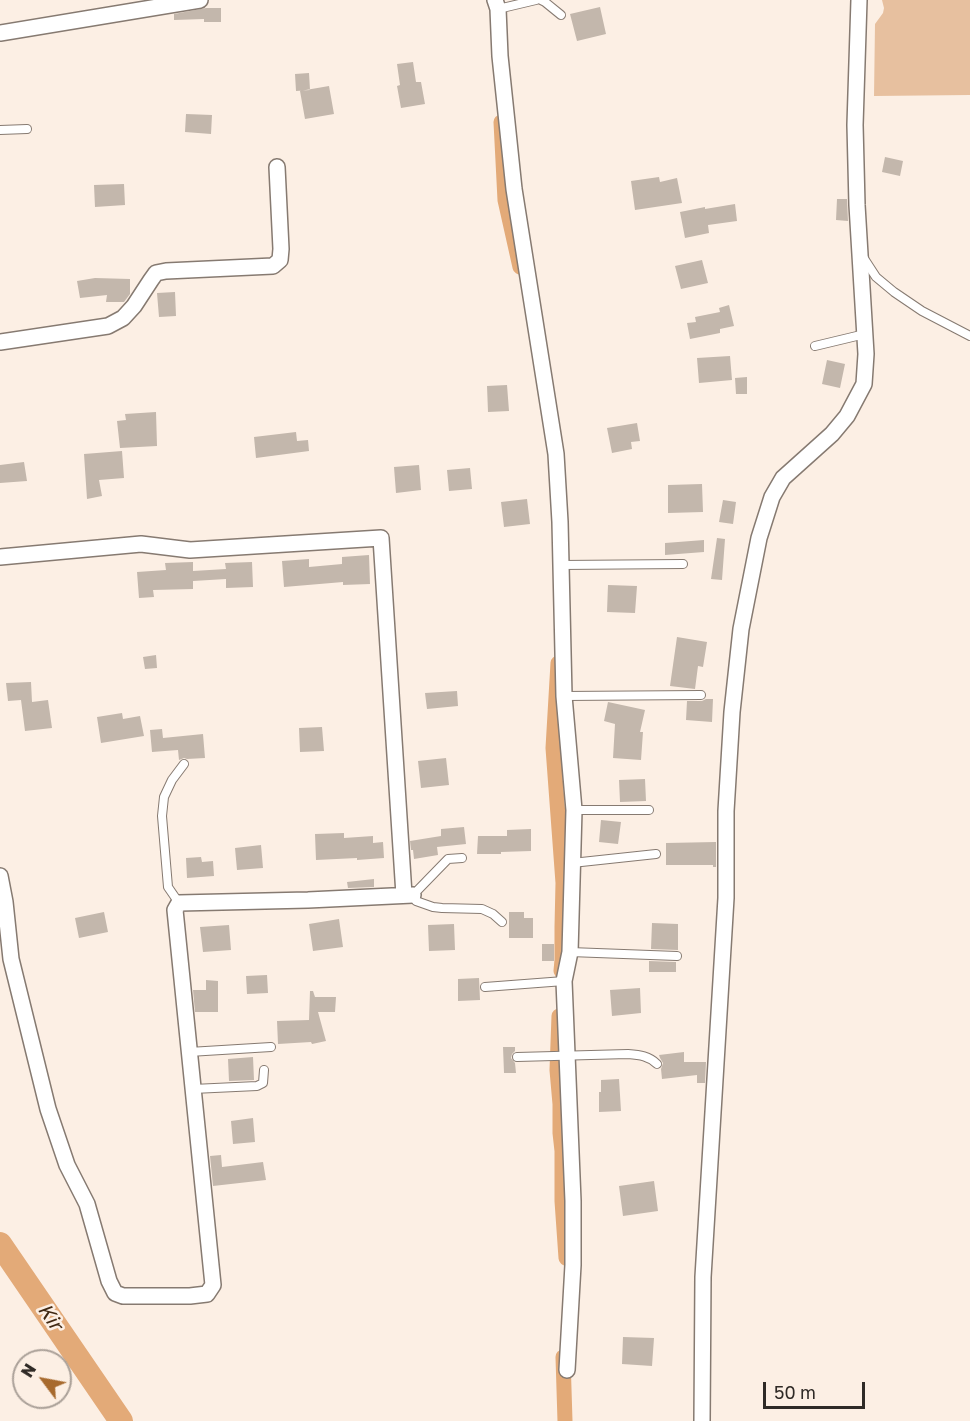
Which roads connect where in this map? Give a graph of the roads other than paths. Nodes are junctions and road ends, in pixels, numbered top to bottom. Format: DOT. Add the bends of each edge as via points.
graph roads {
  1 [pos="200,0"];
  2 [pos="536,0"];
  3 [pos="541,0"];
  4 [pos="859,0"];
  5 [pos="496,4"];
  6 [pos="561,15"];
  7 [pos="0,33"];
  8 [pos="27,129"];
  9 [pos="0,130"];
  10 [pos="277,167"];
  11 [pos="860,253"];
  12 [pos="865,334"];
  13 [pos="970,336"];
  14 [pos="0,342"];
  15 [pos="815,346"];
  16 [pos="0,557"];
  17 [pos="683,564"];
  18 [pos="561,565"];
  19 [pos="702,695"];
  20 [pos="564,696"];
  21 [pos="184,764"];
  22 [pos="574,810"];
  23 [pos="649,810"];
  24 [pos="656,854"];
  25 [pos="462,858"];
  26 [pos="572,863"];
  27 [pos="0,876"];
  28 [pos="408,895"];
  29 [pos="179,903"];
  30 [pos="502,922"];
  31 [pos="570,952"];
  32 [pos="676,956"];
  33 [pos="564,981"];
  34 [pos="485,987"];
  35 [pos="271,1047"];
  36 [pos="189,1052"];
  37 [pos="566,1056"];
  38 [pos="517,1057"];
  39 [pos="657,1065"];
  40 [pos="264,1070"];
  41 [pos="193,1089"];
  42 [pos="567,1370"];
  43 [pos="702,1421"];
  1 -- 7 [label="street"];
  2 -- 5 [label="lane"];
  3 -- 6 [label="lane"];
  4 -- 11 [label="street" via="855,125"];
  5 -- 18 [label="street" via="514,189 556,454"];
  8 -- 9 [label="lane"];
  10 -- 14 [label="street" via="281,249 280,260 273,266 156,273 134,306 108,326"];
  11 -- 12 [label="street"];
  11 -- 13 [label="lane" via="876,277 894,292"];
  12 -- 15 [label="lane"];
  12 -- 43 [label="street" via="864,384 847,416 783,478 772,497 759,538 741,629 726,811 726,898 703,1277"];
  16 -- 28 [label="street" via="141,544 190,550 381,538"];
  17 -- 18 [label="lane"];
  18 -- 20 [label="street"];
  19 -- 20 [label="lane"];
  20 -- 22 [label="street"];
  21 -- 29 [label="lane" via="164,797 162,816 168,887"];
  22 -- 23 [label="lane"];
  22 -- 26 [label="street"];
  24 -- 26 [label="lane"];
  25 -- 28 [label="lane" via="448,859"];
  26 -- 31 [label="street"];
  27 -- 41 [label="street" via="11,959 48,1109 66,1165 87,1204 109,1281 115,1293 123,1296 190,1296 207,1293 213,1285"];
  28 -- 29 [label="street"];
  28 -- 30 [label="lane" via="433,907 482,909"];
  29 -- 36 [label="street" via="175,910"];
  31 -- 32 [label="lane"];
  31 -- 33 [label="street"];
  33 -- 34 [label="lane"];
  33 -- 37 [label="street"];
  35 -- 36 [label="lane"];
  36 -- 41 [label="street"];
  37 -- 38 [label="lane"];
  37 -- 39 [label="lane" via="641,1055"];
  37 -- 42 [label="street" via="573,1202"];
  40 -- 41 [label="lane" via="263,1083 257,1086"];
}
